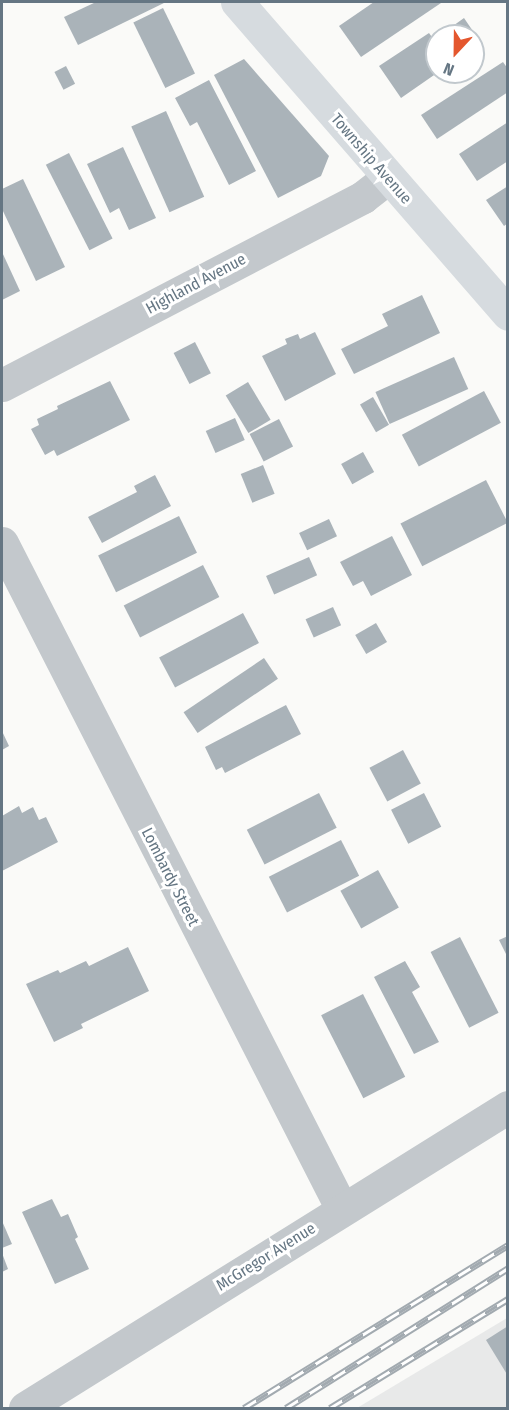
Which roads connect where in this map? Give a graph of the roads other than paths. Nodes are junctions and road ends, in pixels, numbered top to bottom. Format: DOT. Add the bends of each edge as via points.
graph roads {
  1 [pos="237,2"];
  2 [pos="387,178"];
  3 [pos="507,314"];
  4 [pos="2,385"];
  5 [pos="2,543"];
  6 [pos="507,1107"];
  7 [pos="342,1209"];
  8 [pos="25,1408"];
  1 -- 2 [label="main road, Township Avenue"];
  2 -- 3 [label="main road, Township Avenue"];
  2 -- 4 [label="street, Highland Avenue" via="363,197"];
  5 -- 7 [label="street, Lombardy Street"];
  6 -- 7 [label="street, McGregor Avenue"];
  7 -- 8 [label="street, McGregor Avenue"];
}
